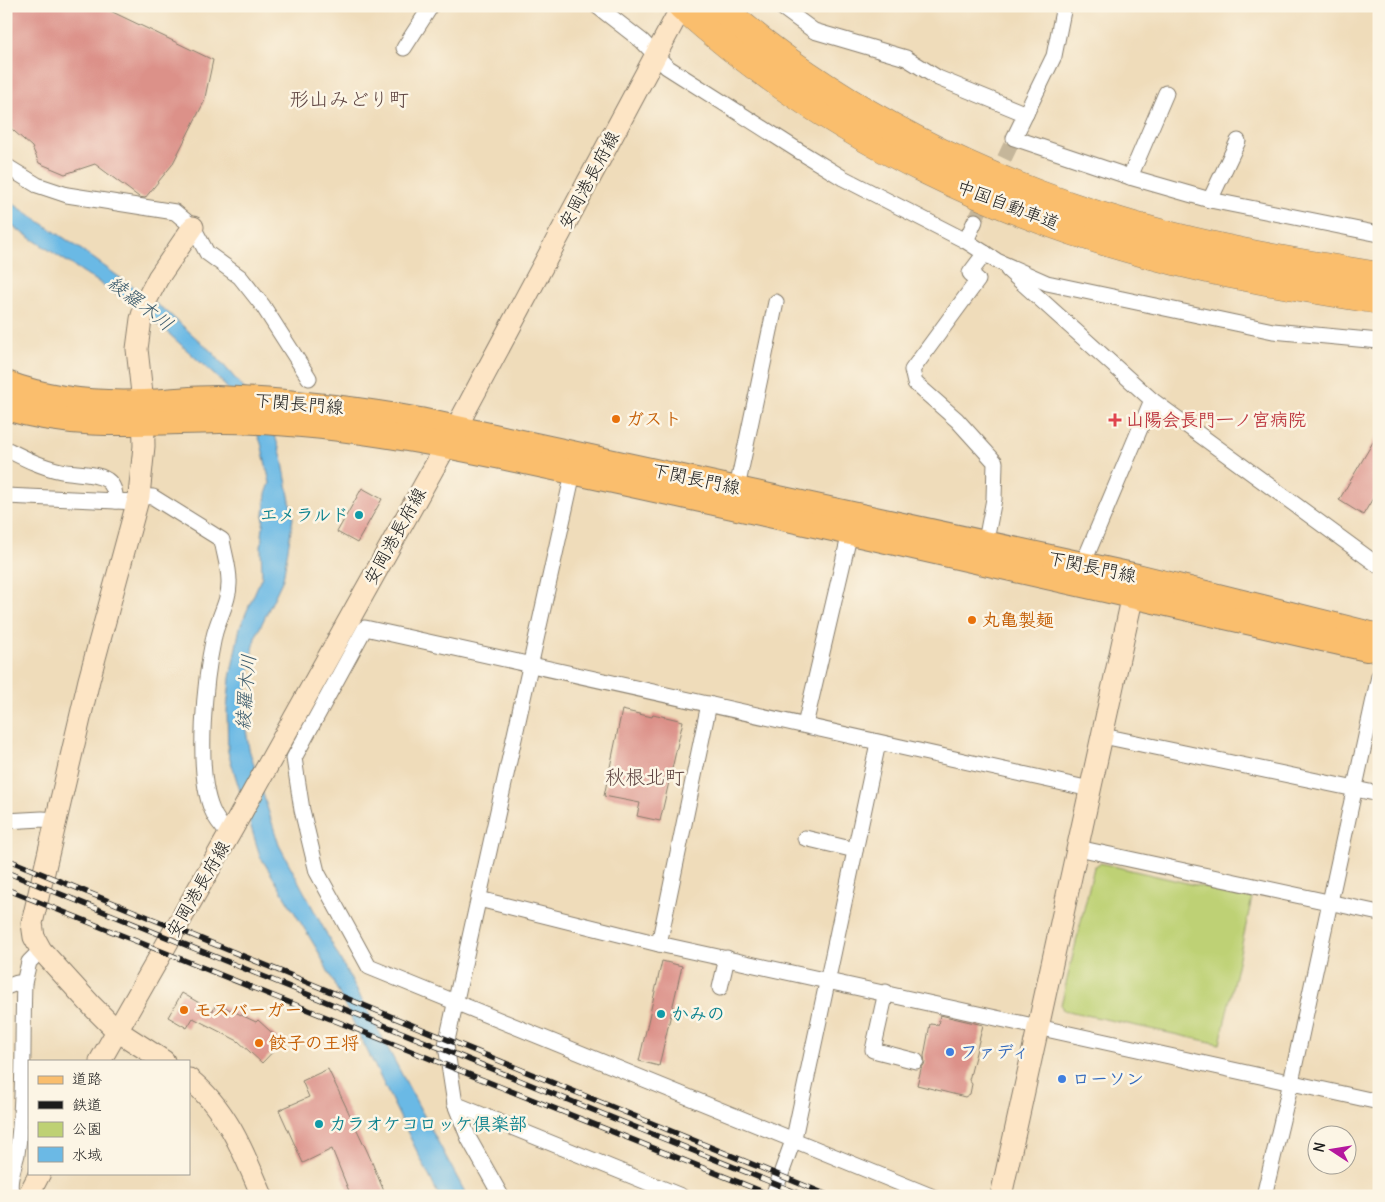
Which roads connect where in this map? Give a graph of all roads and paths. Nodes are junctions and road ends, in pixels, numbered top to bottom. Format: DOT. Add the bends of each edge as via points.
graph roads {
  1 [pos="431,6"];
  2 [pos="598,6"];
  3 [pos="719,6"];
  4 [pos="780,6"];
  5 [pos="1064,6"];
  6 [pos="685,9"];
  7 [pos="404,48"];
  8 [pos="656,54"];
  9 [pos="1166,93"];
  10 [pos="1026,114"];
  11 [pos="1238,141"];
  12 [pos="6,166"];
  13 [pos="1130,178"];
  14 [pos="1210,200"];
  15 [pos="975,221"];
  16 [pos="193,227"];
  17 [pos="1379,234"];
  18 [pos="966,241"];
  19 [pos="991,257"];
  20 [pos="1379,276"];
  21 [pos="1379,300"];
  22 [pos="776,302"];
  23 [pos="1379,341"];
  24 [pos="309,378"];
  25 [pos="6,384"];
  26 [pos="1152,400"];
  27 [pos="6,408"];
  28 [pos="143,413"];
  29 [pos="450,438"];
  30 [pos="6,449"];
  31 [pos="575,463"];
  32 [pos="737,488"];
  33 [pos="6,496"];
  34 [pos="138,499"];
  35 [pos="116,501"];
  36 [pos="852,523"];
  37 [pos="984,553"];
  38 [pos="1379,566"];
  39 [pos="1079,574"];
  40 [pos="1135,587"];
  41 [pos="1379,636"];
  42 [pos="1379,652"];
  43 [pos="531,663"];
  44 [pos="1379,676"];
  45 [pos="709,704"];
  46 [pos="805,725"];
  47 [pos="1103,736"];
  48 [pos="878,743"];
  49 [pos="1355,788"];
  50 [pos="1090,789"];
  51 [pos="1379,794"];
  52 [pos="56,820"];
  53 [pos="6,821"];
  54 [pos="232,830"];
  55 [pos="805,838"];
  56 [pos="1078,848"];
  57 [pos="855,850"];
  58 [pos="480,899"];
  59 [pos="1329,901"];
  60 [pos="1379,913"];
  61 [pos="659,944"];
  62 [pos="41,950"];
  63 [pos="727,958"];
  64 [pos="827,980"];
  65 [pos="24,983"];
  66 [pos="6,987"];
  67 [pos="720,988"];
  68 [pos="886,992"];
  69 [pos="455,1003"];
  70 [pos="1039,1026"];
  71 [pos="116,1030"];
  72 [pos="101,1060"];
  73 [pos="162,1060"];
  74 [pos="916,1061"];
  75 [pos="190,1080"];
  76 [pos="1291,1082"];
  77 [pos="1379,1102"];
  78 [pos="455,1104"];
  79 [pos="794,1138"];
  80 [pos="39,1174"];
  81 [pos="14,1193"];
  82 [pos="262,1196"];
  83 [pos="501,1196"];
  84 [pos="681,1196"];
  85 [pos="772,1196"];
  86 [pos="931,1196"];
  87 [pos="1001,1196"];
  88 [pos="1264,1196"];
  1 -- 7 [label="street"];
  2 -- 8 [label="street"];
  3 -- 20 [label="highway, 中国自動車道" via="788,60 844,98 964,163 1041,195 1134,226 1211,246"];
  4 -- 10 [label="street" via="814,31 906,58 938,78"];
  5 -- 10 [label="street" via="1054,56"];
  6 -- 8 [label="street, 安岡港長府線"];
  6 -- 21 [label="highway, 中国自動車道" via="774,80 831,119 891,154 957,186 1043,221 1126,248 1289,286"];
  8 -- 18 [label="street" via="667,67 798,151 884,200"];
  8 -- 29 [label="street, 安岡港長府線"];
  9 -- 13 [label="street"];
  10 -- 13 [label="street" via="1014,138"];
  11 -- 14 [label="street"];
  12 -- 16 [label="street" via="38,185 67,195 174,212"];
  13 -- 14 [label="street"];
  14 -- 17 [label="street"];
  15 -- 18 [label="street"];
  16 -- 24 [label="street" via="207,253 240,277 263,306"];
  16 -- 28 [label="street" via="147,299 138,336"];
  18 -- 19 [label="street"];
  19 -- 23 [label="street" via="1048,283 1273,331"];
  19 -- 26 [label="street"];
  19 -- 37 [label="street" via="970,273 978,280 912,370 915,383 957,420 995,462 994,499"];
  22 -- 32 [label="street"];
  25 -- 28 [label="main road, 下関長門線" via="53,397"];
  26 -- 38 [label="street"];
  26 -- 39 [label="street"];
  27 -- 28 [label="main road, 下関長門線" via="78,423"];
  28 -- 29 [label="main road, 下関長門線" via="222,421 290,423 403,438"];
  28 -- 29 [label="main road, 下関長門線" via="214,398 278,401 354,409"];
  28 -- 34 [label="street" via="144,446"];
  29 -- 31 [label="main road, 下関長門線"];
  29 -- 54 [label="street, 安岡港長府線"];
  30 -- 35 [label="street" via="35,463 108,481 114,489"];
  31 -- 32 [label="main road, 下関長門線"];
  31 -- 36 [label="main road, 下関長門線"];
  31 -- 43 [label="street"];
  32 -- 36 [label="main road, 下関長門線"];
  33 -- 35 [label="street"];
  34 -- 35 [label="street"];
  34 -- 52 [label="street"];
  34 -- 54 [label="street" via="153,497 222,540 230,582 210,656 203,735 205,779 211,808 217,822"];
  36 -- 37 [label="main road, 下関長門線"];
  36 -- 46 [label="street"];
  37 -- 39 [label="main road, 下関長門線"];
  39 -- 40 [label="main road, 下関長門線"];
  40 -- 41 [label="main road, 下関長門線"];
  40 -- 42 [label="main road, 下関長門線"];
  40 -- 47 [label="street"];
  43 -- 45 [label="street"];
  43 -- 58 [label="street"];
  43 -- 69 [label="street" via="365,628 294,758 317,872 369,967"];
  44 -- 49 [label="street"];
  45 -- 46 [label="street"];
  45 -- 61 [label="street"];
  46 -- 48 [label="street"];
  47 -- 49 [label="street"];
  47 -- 50 [label="street"];
  48 -- 50 [label="street"];
  48 -- 57 [label="street"];
  49 -- 51 [label="street"];
  49 -- 59 [label="street"];
  50 -- 56 [label="street"];
  52 -- 53 [label="street"];
  52 -- 62 [label="street" via="32,923 34,938"];
  54 -- 71 [label="street, 安岡港長府線"];
  55 -- 57 [label="street"];
  56 -- 59 [label="street"];
  56 -- 70 [label="street"];
  57 -- 64 [label="street"];
  58 -- 61 [label="street"];
  58 -- 69 [label="street"];
  59 -- 60 [label="street"];
  59 -- 76 [label="street"];
  61 -- 63 [label="street"];
  62 -- 65 [label="street" via="29,962"];
  62 -- 71 [label="street"];
  63 -- 64 [label="street"];
  63 -- 67 [label="street"];
  64 -- 68 [label="street"];
  64 -- 79 [label="street"];
  65 -- 66 [label="street"];
  65 -- 81 [label="street"];
  68 -- 70 [label="street"];
  68 -- 74 [label="street" via="873,1050"];
  69 -- 78 [label="street" via="446,1045"];
  69 -- 79 [label="street"];
  70 -- 76 [label="street"];
  70 -- 87 [label="street"];
  71 -- 72 [label="street, 安岡港長府線"];
  71 -- 73 [label="street"];
  75 -- 82 [label="street" via="216,1107 238,1139"];
  76 -- 77 [label="street"];
  76 -- 88 [label="street"];
  78 -- 83 [label="street" via="469,1139"];
  78 -- 84 [label="street"];
  79 -- 85 [label="street"];
  79 -- 86 [label="street"];
  80 -- 81 [label="street"];
}
